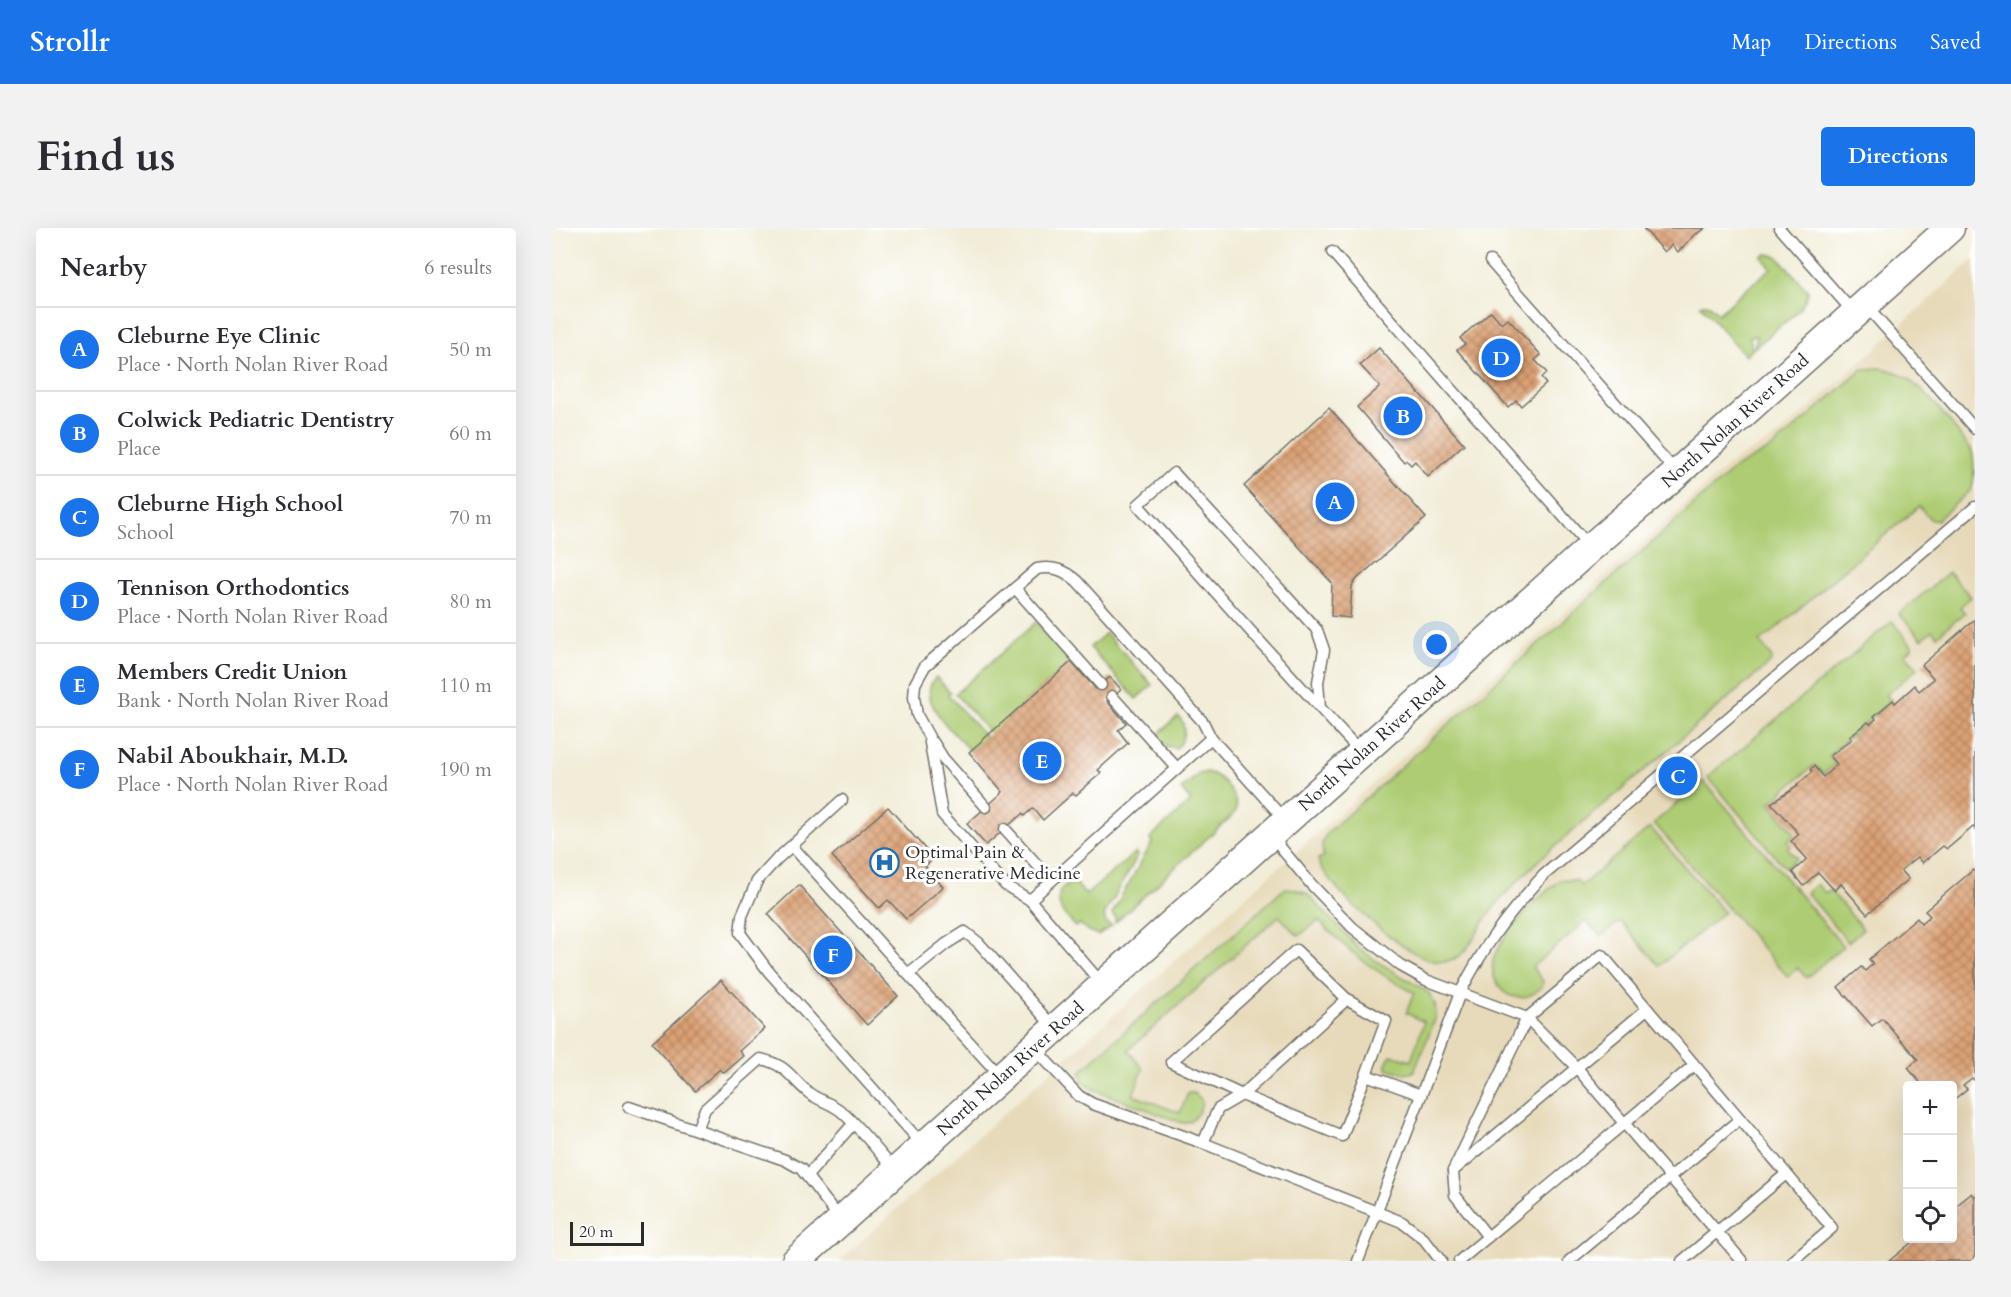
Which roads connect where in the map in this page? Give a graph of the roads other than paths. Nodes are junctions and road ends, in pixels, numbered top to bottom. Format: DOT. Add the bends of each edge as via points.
graph roads {
  1 [pos="1779,228"];
  2 [pos="1950,228"];
  3 [pos="1332,252"];
  4 [pos="1490,261"];
  5 [pos="1860,310"];
  6 [pos="1975,429"];
  7 [pos="1677,473"];
  8 [pos="1975,507"];
  9 [pos="1590,548"];
  10 [pos="1015,588"];
  11 [pos="1101,685"];
  12 [pos="1112,696"];
  13 [pos="1320,708"];
  14 [pos="929,737"];
  15 [pos="1211,738"];
  16 [pos="1362,754"];
  17 [pos="1177,768"];
  18 [pos="842,800"];
  19 [pos="986,807"];
  20 [pos="1005,829"];
  21 [pos="1278,829"];
  22 [pos="792,846"];
  23 [pos="1051,880"];
  24 [pos="1030,900"];
  25 [pos="909,974"];
  26 [pos="1103,986"];
  27 [pos="1460,993"];
  28 [pos="1347,999"];
  29 [pos="1647,1009"];
  30 [pos="1527,1018"];
  31 [pos="1055,1029"];
  32 [pos="1034,1047"];
  33 [pos="1694,1065"];
  34 [pos="1577,1068"];
  35 [pos="1366,1075"];
  36 [pos="1001,1077"];
  37 [pos="1242,1095"];
  38 [pos="1421,1095"];
  39 [pos="629,1107"];
  40 [pos="1740,1119"];
  41 [pos="1624,1123"];
  42 [pos="853,1124"];
  43 [pos="697,1130"];
  44 [pos="1203,1143"];
  45 [pos="924,1146"];
  46 [pos="895,1171"];
  47 [pos="1453,1171"];
  48 [pos="1786,1174"];
  49 [pos="807,1176"];
  50 [pos="1670,1178"];
  51 [pos="1376,1212"];
  52 [pos="842,1220"];
  53 [pos="1717,1232"];
  54 [pos="1488,1237"];
  55 [pos="796,1261"];
  56 [pos="1358,1261"];
  57 [pos="1441,1261"];
  58 [pos="1459,1261"];
  59 [pos="1569,1261"];
  60 [pos="1682,1261"];
  61 [pos="1742,1261"];
  62 [pos="1793,1261"];
  1 -- 5 [label="lane"];
  2 -- 5 [label="main road, North Nolan River Road"];
  3 -- 9 [label="lane"];
  4 -- 7 [label="lane"];
  5 -- 6 [label="lane"];
  5 -- 7 [label="main road, North Nolan River Road"];
  7 -- 9 [label="main road, North Nolan River Road"];
  8 -- 27 [label="lane" via="1544,875 1499,926"];
  9 -- 16 [label="main road, North Nolan River Road"];
  10 -- 11 [label="lane"];
  10 -- 14 [label="lane" via="925,666 915,684 914,697 917,715"];
  10 -- 15 [label="lane" via="1037,569 1050,567 1066,572 1203,722"];
  12 -- 17 [label="lane"];
  13 -- 13 [label="lane" via="1138,506 1174,473 1317,630 1324,650 1318,682"];
  13 -- 16 [label="lane"];
  14 -- 19 [label="lane"];
  14 -- 24 [label="lane" via="942,814 1005,885"];
  15 -- 17 [label="lane"];
  15 -- 21 [label="lane"];
  16 -- 21 [label="main road, North Nolan River Road"];
  17 -- 23 [label="lane"];
  18 -- 22 [label="lane"];
  20 -- 23 [label="lane"];
  21 -- 26 [label="main road, North Nolan River Road"];
  21 -- 27 [label="lane" via="1318,892 1352,927 1401,966"];
  22 -- 25 [label="lane"];
  22 -- 45 [label="lane" via="757,881 742,916 740,933 769,972"];
  23 -- 24 [label="lane"];
  24 -- 26 [label="lane"];
  25 -- 31 [label="lane" via="965,932"];
  25 -- 36 [label="lane"];
  26 -- 31 [label="main road, North Nolan River Road"];
  27 -- 30 [label="lane"];
  27 -- 38 [label="lane"];
  28 -- 35 [label="lane" via="1386,1020"];
  28 -- 37 [label="lane"];
  28 -- 37 [label="lane" via="1296,950 1171,1062"];
  29 -- 30 [label="lane" via="1602,955"];
  29 -- 33 [label="lane"];
  29 -- 34 [label="lane"];
  30 -- 34 [label="lane"];
  30 -- 47 [label="lane"];
  31 -- 32 [label="main road, North Nolan River Road"];
  32 -- 36 [label="main road, North Nolan River Road"];
  32 -- 44 [label="lane" via="1086,1101"];
  33 -- 40 [label="lane"];
  33 -- 41 [label="lane"];
  34 -- 41 [label="lane"];
  34 -- 47 [label="lane"];
  35 -- 37 [label="lane" via="1342,1136"];
  35 -- 38 [label="lane"];
  36 -- 45 [label="main road, North Nolan River Road"];
  37 -- 44 [label="lane" via="1218,1109"];
  38 -- 51 [label="lane"];
  39 -- 43 [label="lane"];
  40 -- 48 [label="lane"];
  40 -- 50 [label="lane"];
  41 -- 50 [label="lane"];
  41 -- 54 [label="lane"];
  42 -- 43 [label="lane" via="841,1111 807,1092 777,1063 761,1059 705,1109"];
  42 -- 46 [label="lane"];
  42 -- 49 [label="lane"];
  43 -- 49 [label="lane" via="785,1160"];
  44 -- 51 [label="lane"];
  45 -- 46 [label="main road, North Nolan River Road"];
  46 -- 52 [label="main road, North Nolan River Road"];
  47 -- 54 [label="lane" via="1455,1194"];
  48 -- 53 [label="lane"];
  48 -- 62 [label="lane" via="1832,1228"];
  49 -- 52 [label="lane"];
  50 -- 53 [label="lane"];
  50 -- 59 [label="lane"];
  51 -- 56 [label="lane"];
  51 -- 57 [label="lane" via="1402,1222 1424,1239"];
  52 -- 55 [label="main road, North Nolan River Road"];
  53 -- 60 [label="lane"];
  53 -- 61 [label="lane"];
  54 -- 58 [label="lane"];
}
